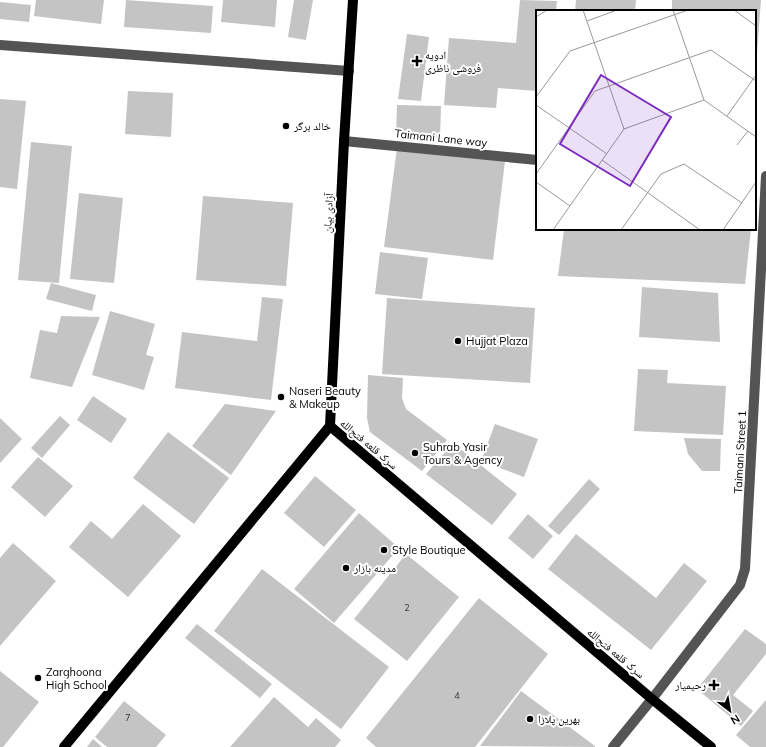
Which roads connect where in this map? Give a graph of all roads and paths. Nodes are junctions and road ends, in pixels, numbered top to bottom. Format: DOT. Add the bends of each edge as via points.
graph roads {
  1 [pos="353,0"];
  2 [pos="0,45"];
  3 [pos="348,71"];
  4 [pos="344,141"];
  5 [pos="536,160"];
  6 [pos="766,178"];
  7 [pos="330,426"];
  8 [pos="652,699"];
  9 [pos="64,747"];
  10 [pos="613,747"];
  11 [pos="711,747"];
  1 -- 3 [label="main road, آزادی بیان"];
  2 -- 3 [label="street"];
  3 -- 4 [label="main road, آزادی بیان"];
  4 -- 5 [label="street, Taimani Lane way"];
  4 -- 7 [label="main road, آزادی بیان"];
  6 -- 8 [label="street, Taimani Street 1" via="745,569 740,585"];
  7 -- 8 [label="main road, سرک قلعه فتح‌الله"];
  7 -- 9 [label="main road, سرک قلعه فتح‌الله"];
  8 -- 10 [label="street, Taimani Street 1"];
  8 -- 11 [label="main road, سرک قلعه فتح‌الله"];
}
